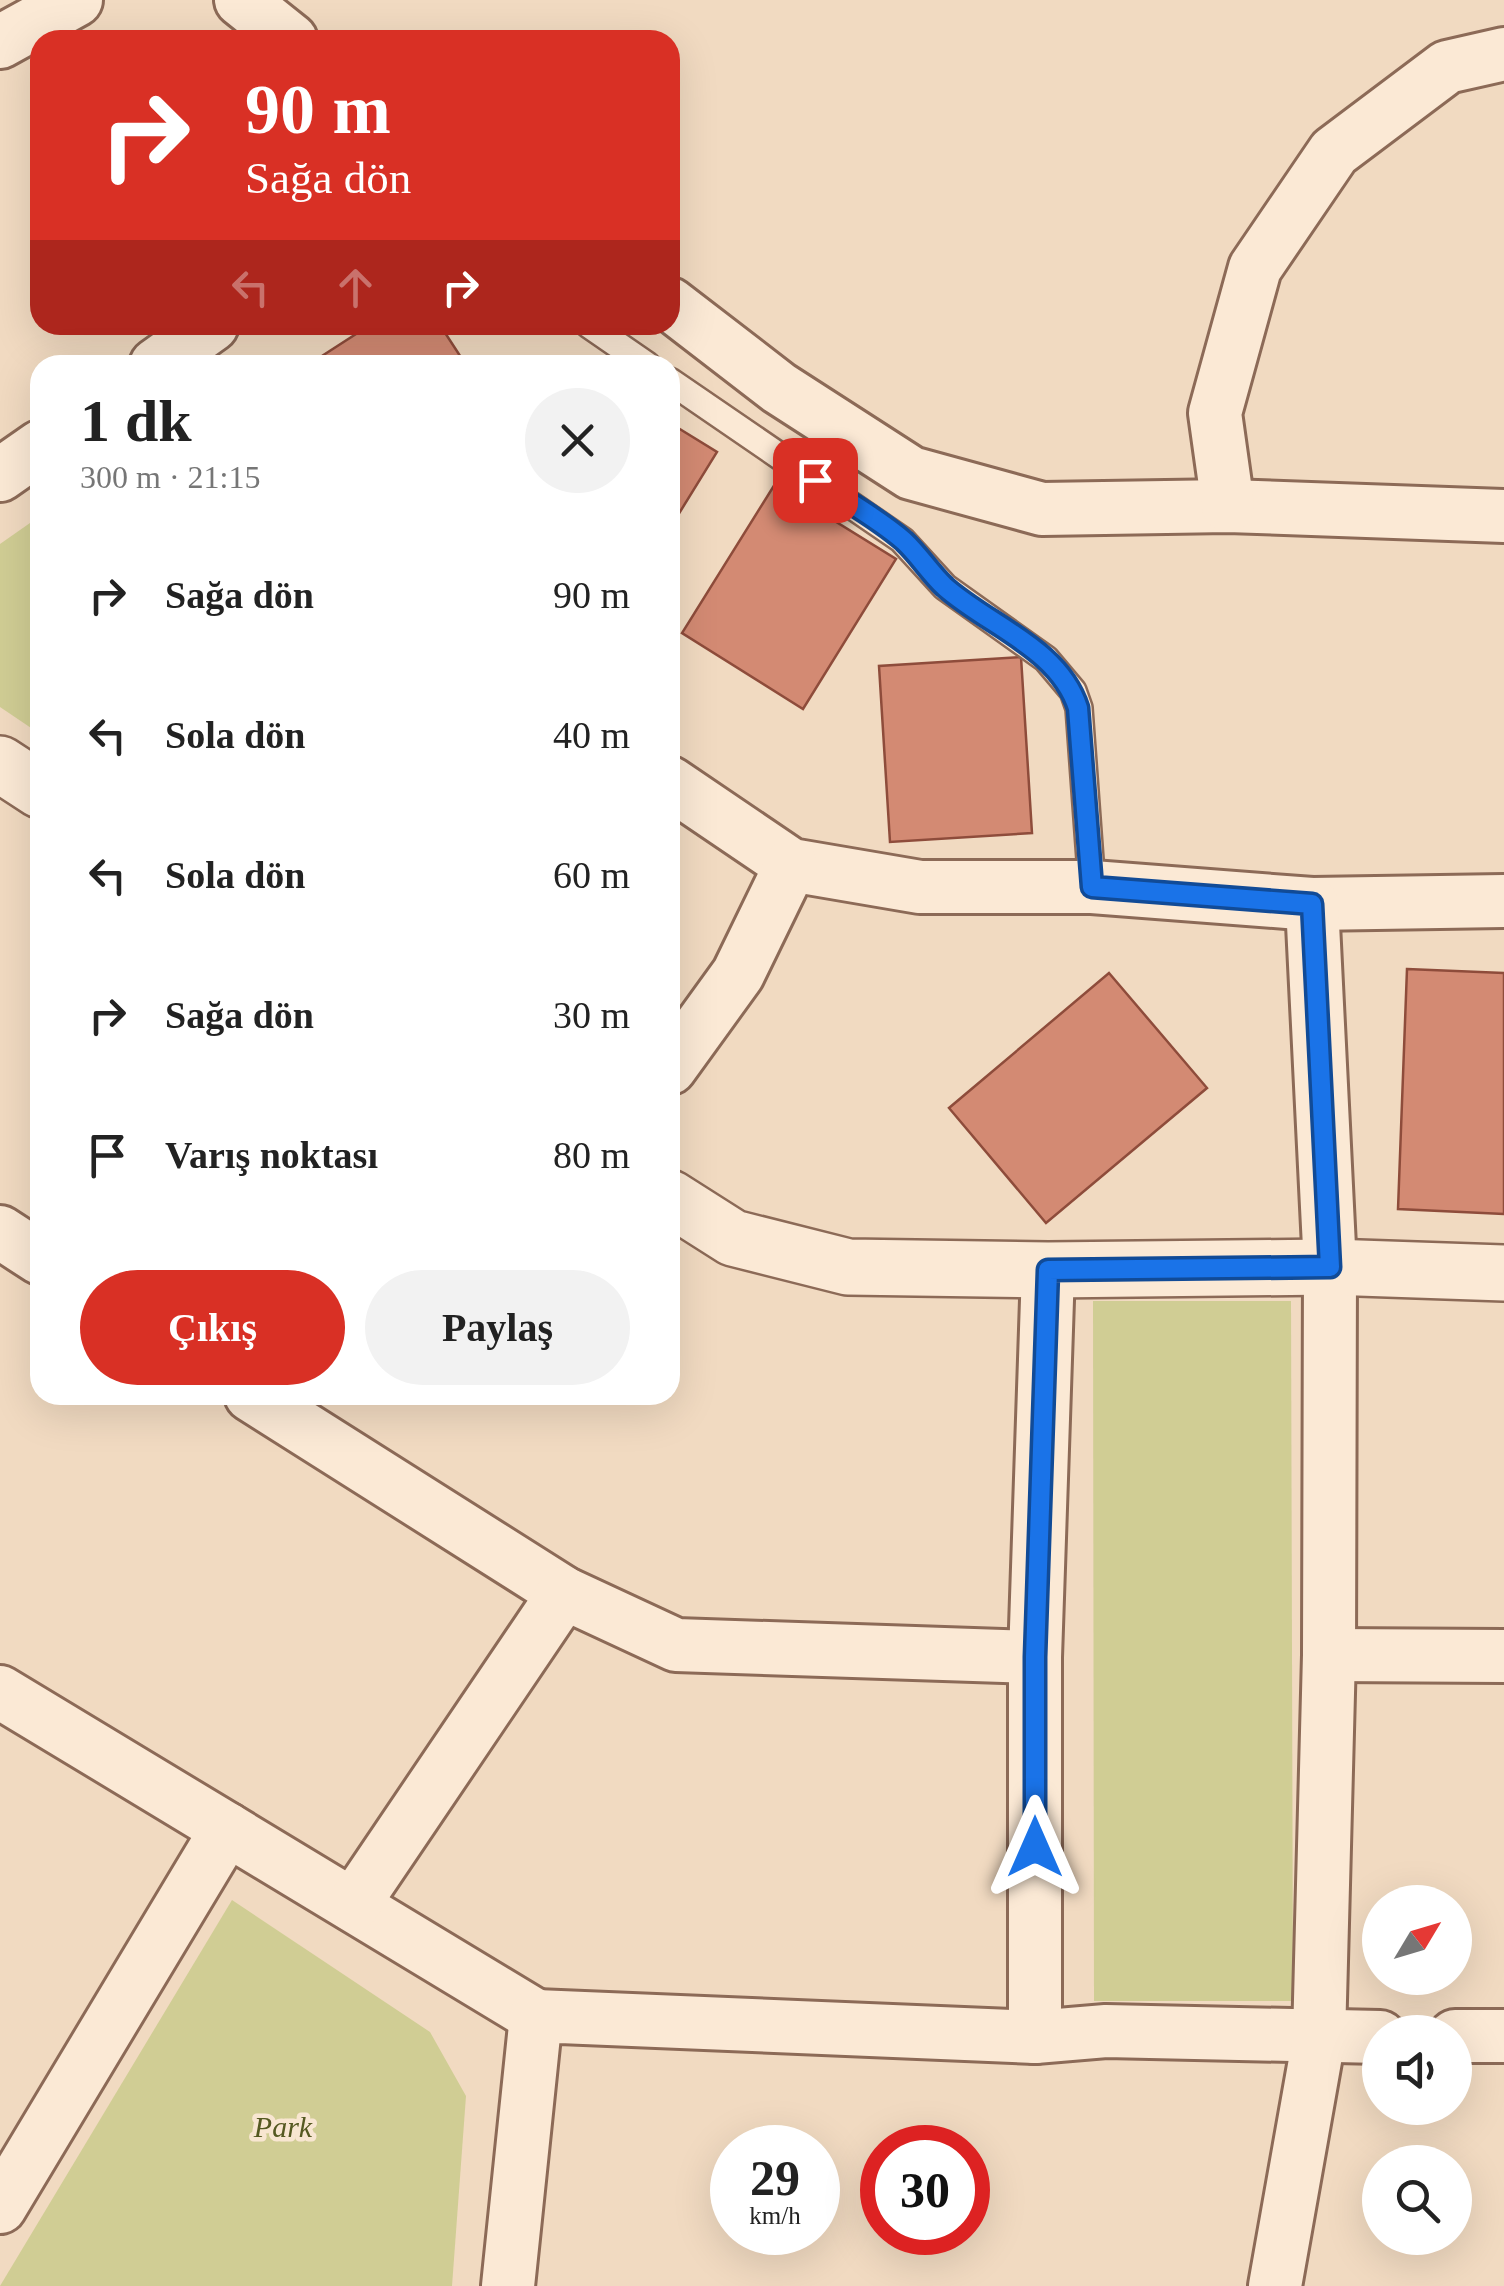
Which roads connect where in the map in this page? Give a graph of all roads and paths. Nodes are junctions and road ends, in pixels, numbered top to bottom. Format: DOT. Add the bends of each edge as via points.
graph roads {
  1 [pos="76,0"];
  2 [pos="241,0"];
  3 [pos="278,30"];
  4 [pos="0,42"];
  5 [pos="1504,54"];
  6 [pos="680,312"];
  7 [pos="198,335"];
  8 [pos="604,335"];
  9 [pos="170,355"];
  10 [pos="632,355"];
  11 [pos="680,388"];
  12 [pos="30,454"];
  13 [pos="0,475"];
  14 [pos="1228,506"];
  15 [pos="1504,516"];
  16 [pos="0,764"];
  17 [pos="30,784"];
  18 [pos="680,790"];
  19 [pos="791,865"];
  20 [pos="1092,887"];
  21 [pos="1504,900"];
  22 [pos="1312,904"];
  23 [pos="680,1054"];
  24 [pos="680,1204"];
  25 [pos="0,1232"];
  26 [pos="30,1252"];
  27 [pos="1330,1267"];
  28 [pos="1048,1270"];
  29 [pos="1504,1273"];
  30 [pos="267,1405"];
  31 [pos="564,1593"];
  32 [pos="1330,1655"];
  33 [pos="1504,1656"];
  34 [pos="1035,1657"];
  35 [pos="0,1692"];
  36 [pos="228,1829"];
  37 [pos="353,1905"];
  38 [pos="536,2016"];
  39 [pos="1472,2036"];
  40 [pos="1504,2036"];
  41 [pos="1035,2037"];
  42 [pos="1362,2037"];
  43 [pos="1319,2038"];
  44 [pos="8,2173"];
  45 [pos="508,2286"];
  46 [pos="1275,2286"];
  1 -- 4 [label="street"];
  2 -- 3 [label="street"];
  5 -- 14 [label="street" via="1447,68 1334,152 1254,268 1216,413"];
  6 -- 14 [label="street" via="779,388 911,473 1042,510"];
  7 -- 9 [label="street"];
  8 -- 10 [label="lane"];
  11 -- 20 [label="lane" via="902,540 946,587 1062,675 1078,708"];
  12 -- 13 [label="street"];
  14 -- 15 [label="street"];
  16 -- 17 [label="street"];
  18 -- 19 [label="street"];
  19 -- 20 [label="street" via="920,887"];
  19 -- 23 [label="street" via="738,974"];
  20 -- 22 [label="street"];
  21 -- 22 [label="street"];
  22 -- 27 [label="street"];
  24 -- 28 [label="street" via="733,1238 848,1266"];
  25 -- 26 [label="street"];
  27 -- 28 [label="street"];
  27 -- 29 [label="street"];
  27 -- 32 [label="street"];
  28 -- 34 [label="street"];
  30 -- 31 [label="street"];
  31 -- 34 [label="street" via="676,1645"];
  31 -- 37 [label="street"];
  32 -- 33 [label="street"];
  32 -- 43 [label="street"];
  34 -- 41 [label="street"];
  35 -- 36 [label="street"];
  36 -- 37 [label="street"];
  36 -- 44 [label="street"];
  37 -- 38 [label="street"];
  38 -- 41 [label="street"];
  38 -- 45 [label="street"];
  39 -- 40 [label="street"];
  41 -- 43 [label="street" via="1106,2031"];
  42 -- 43 [label="street"];
  43 -- 46 [label="street"];
}
